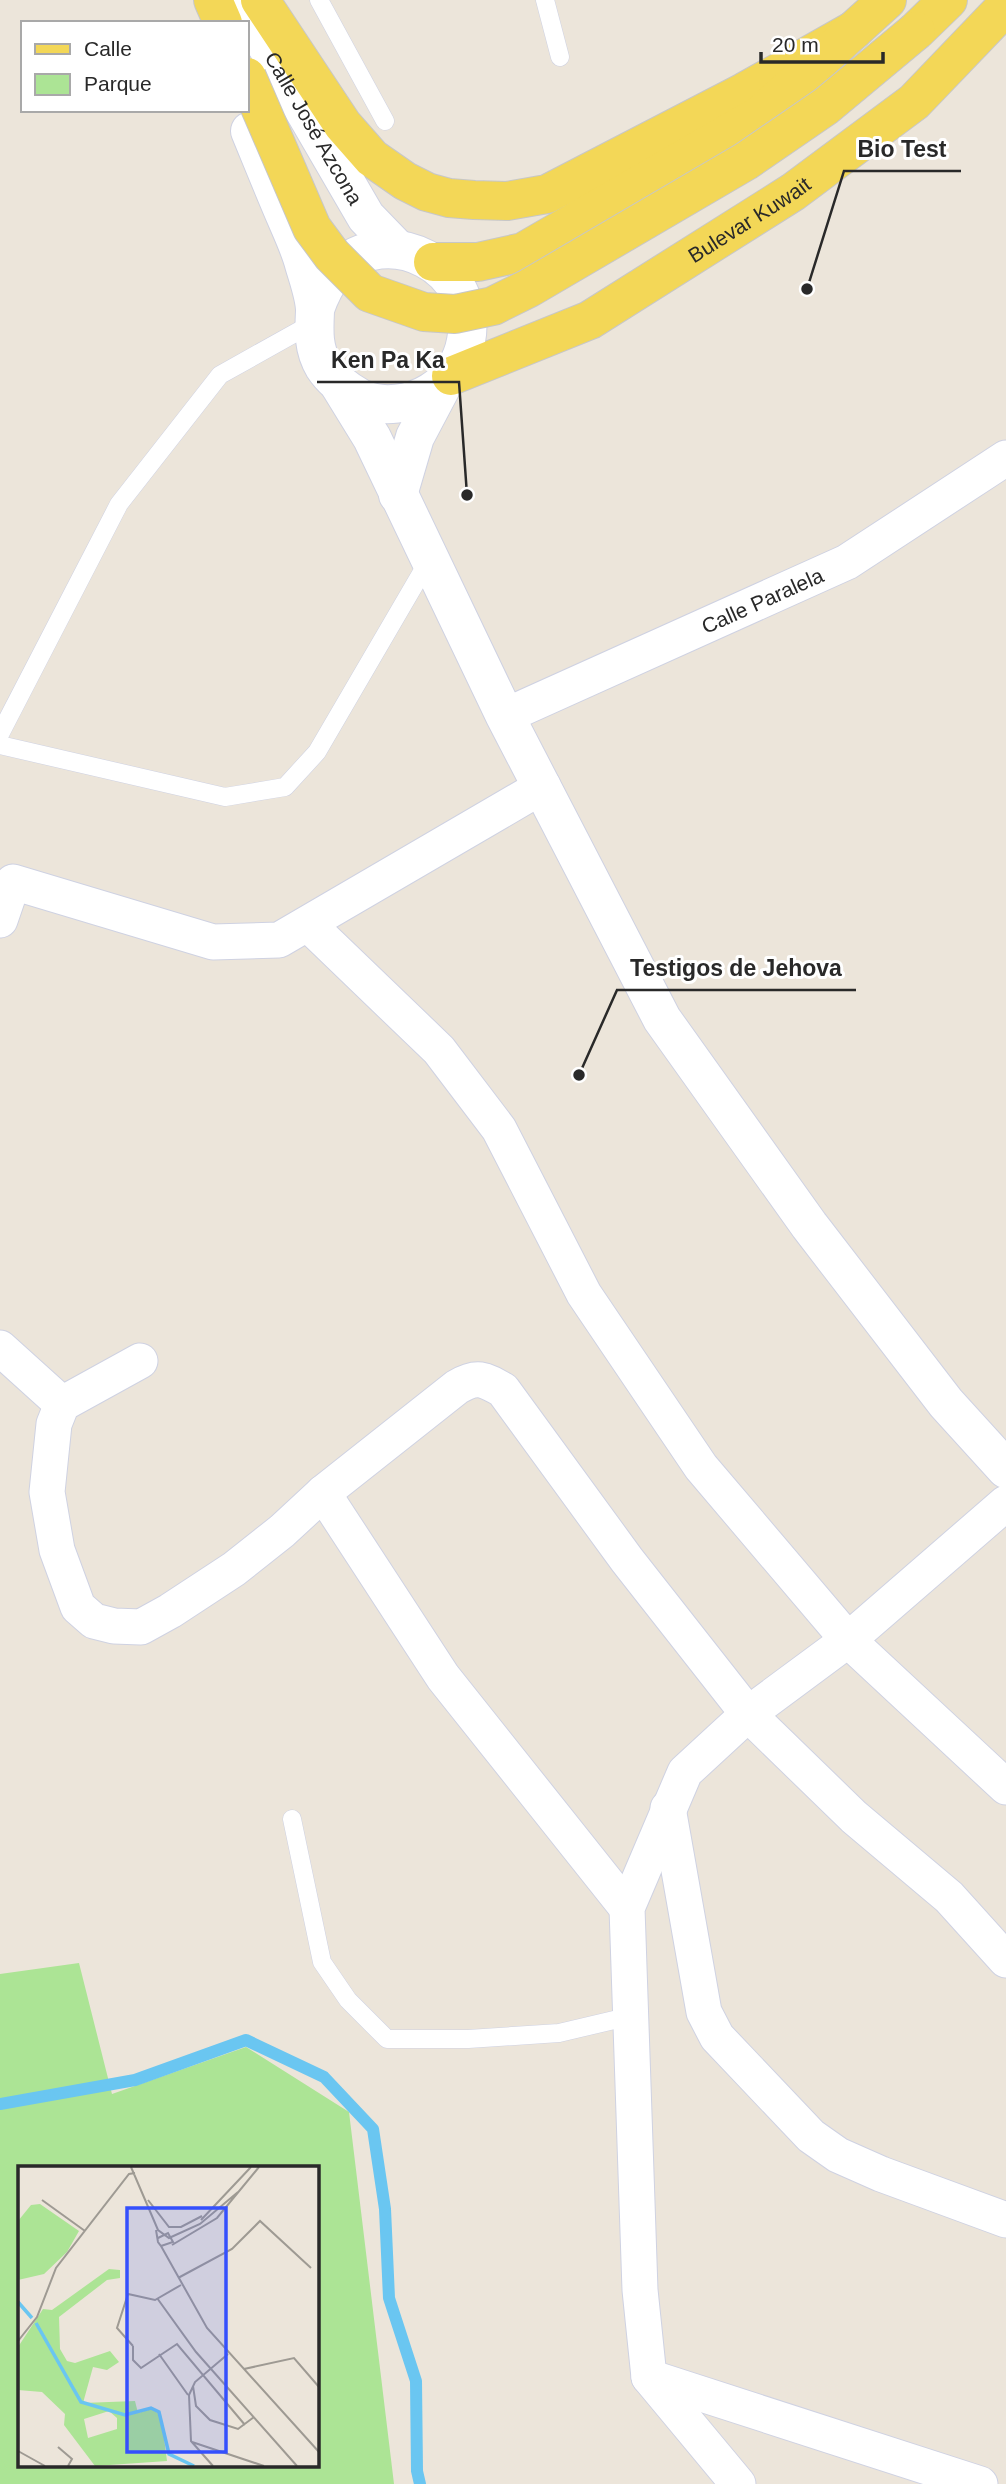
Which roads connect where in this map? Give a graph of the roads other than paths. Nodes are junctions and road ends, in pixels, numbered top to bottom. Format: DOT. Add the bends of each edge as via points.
graph roads {
  1 [pos="193,0"];
  2 [pos="213,0"];
  3 [pos="242,0"];
  4 [pos="260,0"];
  5 [pos="319,0"];
  6 [pos="545,0"];
  7 [pos="887,0"];
  8 [pos="948,0"];
  9 [pos="1006,6"];
  10 [pos="202,21"];
  11 [pos="222,21"];
  12 [pos="853,30"];
  13 [pos="560,57"];
  14 [pos="248,79"];
  15 [pos="243,112"];
  16 [pos="385,121"];
  17 [pos="397,249"];
  18 [pos="433,262"];
  19 [pos="314,316"];
  20 [pos="447,380"];
  21 [pos="340,386"];
  22 [pos="1006,458"];
  23 [pos="398,495"];
  24 [pos="429,560"];
  25 [pos="505,716"];
  26 [pos="0,734"];
  27 [pos="0,745"];
  28 [pos="543,786"];
  29 [pos="0,920"];
  30 [pos="308,923"];
  31 [pos="0,1348"];
  32 [pos="140,1361"];
  33 [pos="62,1404"];
  34 [pos="1006,1469"];
  35 [pos="323,1493"];
  36 [pos="1006,1503"];
  37 [pos="848,1640"];
  38 [pos="748,1714"];
  39 [pos="1006,1787"];
  40 [pos="668,1808"];
  41 [pos="292,1819"];
  42 [pos="627,1908"];
  43 [pos="1006,1960"];
  44 [pos="631,2017"];
  45 [pos="1006,2220"];
  46 [pos="649,2377"];
  47 [pos="738,2484"];
  48 [pos="980,2484"];
  1 -- 10 [label="main road"];
  2 -- 11 [label="main road"];
  3 -- 17 [label="main road, Calle José Azcona" via="366,217"];
  4 -- 12 [label="main road" via="343,125 372,158 427,192 449,198 507,201 547,194"];
  5 -- 16 [label="lane"];
  6 -- 13 [label="lane"];
  7 -- 12 [label="main road"];
  8 -- 14 [label="main road, bridge" via="826,106 746,161 529,288 493,306 455,314 424,312 370,293 332,255 313,228"];
  9 -- 20 [label="main road, Bulevar Kuwait" via="914,102 793,192 590,320"];
  12 -- 18 [label="main road" via="760,114 523,252 478,262"];
  15 -- 19 [label="main road" via="304,262"];
  17 -- 18 [label="main road"];
  17 -- 19 [label="main road" via="354,258 336,271 323,288"];
  18 -- 20 [label="main road" via="452,279 465,302 469,328 464,353"];
  19 -- 21 [label="main road" via="315,346 324,368"];
  19 -- 26 [label="lane" via="220,375 119,504"];
  20 -- 21 [label="main road" via="420,399 392,405 364,400"];
  20 -- 23 [label="main road" via="415,437"];
  21 -- 23 [label="main road" via="372,438"];
  22 -- 25 [label="street, Calle Paralela" via="847,562"];
  23 -- 24 [label="main road"];
  24 -- 25 [label="main road"];
  24 -- 27 [label="lane" via="317,752 285,787 225,797"];
  25 -- 28 [label="main road"];
  28 -- 30 [label="street"];
  28 -- 34 [label="main road" via="662,1019 809,1225 946,1403"];
  29 -- 30 [label="street" via="13,881 213,942 279,940"];
  30 -- 37 [label="street" via="439,1050 499,1129 584,1293 694,1455"];
  31 -- 33 [label="street"];
  32 -- 33 [label="street"];
  33 -- 35 [label="street" via="54,1424 47,1492 57,1550 78,1607 94,1621 141,1627 170,1611 234,1569"];
  35 -- 38 [label="street" via="457,1387 471,1379 486,1380 503,1390 627,1560"];
  35 -- 42 [label="street" via="443,1677"];
  36 -- 37 [label="street"];
  37 -- 38 [label="street"];
  37 -- 39 [label="street"];
  38 -- 40 [label="street" via="685,1772"];
  38 -- 43 [label="street" via="854,1817 949,1896"];
  40 -- 42 [label="street"];
  40 -- 45 [label="street" via="704,2012 717,2037 811,2136 838,2155"];
  41 -- 44 [label="lane" via="322,1962 348,2000 387,2039 559,2034"];
  42 -- 44 [label="street"];
  44 -- 46 [label="street" via="640,2290"];
  46 -- 47 [label="street"];
  46 -- 48 [label="street"];
}
